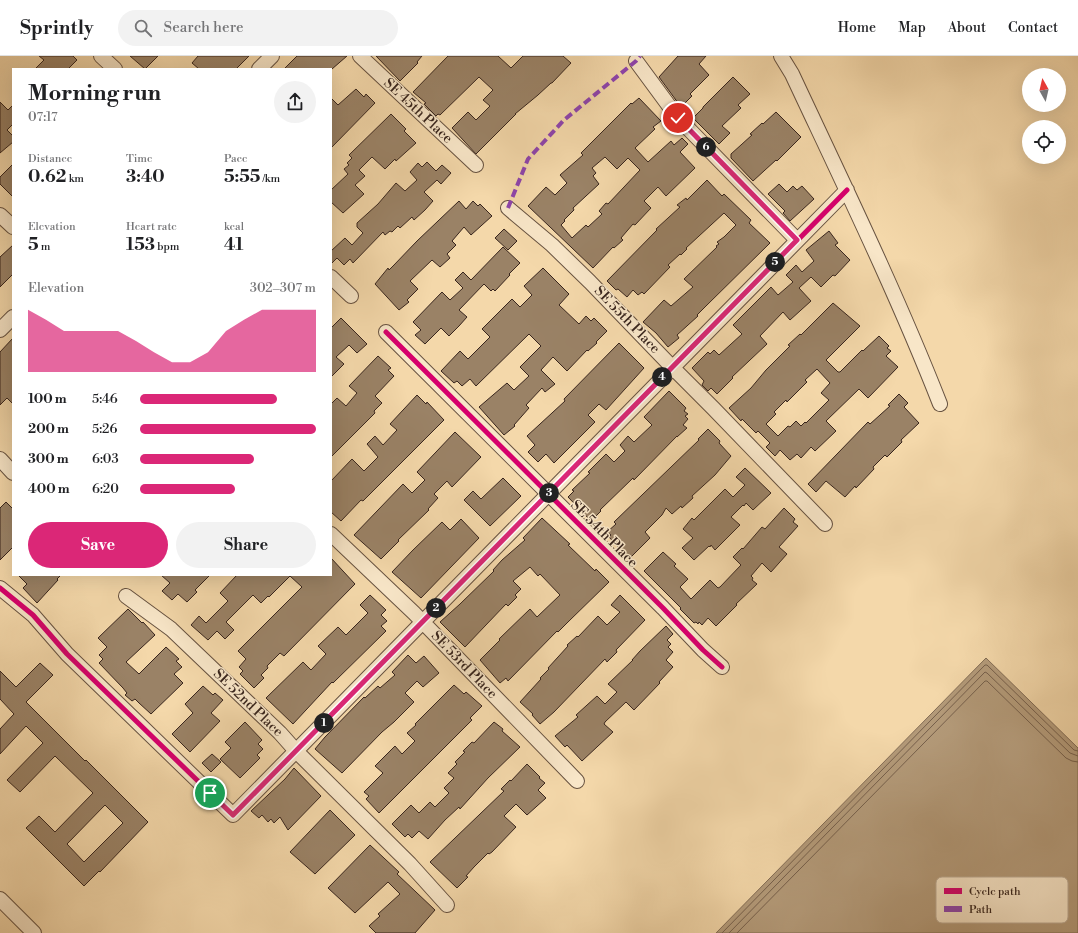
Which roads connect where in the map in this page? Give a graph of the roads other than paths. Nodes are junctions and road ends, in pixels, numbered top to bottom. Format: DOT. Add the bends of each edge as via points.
graph roads {
  1 [pos="101,56"];
  2 [pos="272,56"];
  3 [pos="360,56"];
  4 [pos="781,56"];
  5 [pos="636,61"];
  6 [pos="114,68"];
  7 [pos="260,68"];
  8 [pos="476,166"];
  9 [pos="847,190"];
  10 [pos="508,208"];
  11 [pos="0,215"];
  12 [pos="12,226"];
  13 [pos="797,240"];
  14 [pos="332,278"];
  15 [pos="350,296"];
  16 [pos="12,318"];
  17 [pos="0,330"];
  18 [pos="386,332"];
  19 [pos="672,367"];
  20 [pos="940,404"];
  21 [pos="0,459"];
  22 [pos="12,472"];
  23 [pos="548,494"];
  24 [pos="825,524"];
  25 [pos="332,535"];
  26 [pos="0,588"];
  27 [pos="126,596"];
  28 [pos="423,622"];
  29 [pos="722,667"];
  30 [pos="296,751"];
  31 [pos="577,781"];
  32 [pos="0,899"];
  33 [pos="447,905"];
  34 [pos="34,933"];
  1 -- 6 [label="street"];
  2 -- 7 [label="street"];
  3 -- 8 [label="street, SE 45th Place"];
  4 -- 9 [label="street"];
  5 -- 13 [label="street" via="678,118"];
  9 -- 13 [label="street"];
  9 -- 20 [label="street" via="919,350"];
  10 -- 19 [label="street, SE 55th Place" via="552,245"];
  11 -- 12 [label="street"];
  13 -- 19 [label="street"];
  14 -- 15 [label="street"];
  16 -- 17 [label="street"];
  18 -- 23 [label="street, SE 54th Place"];
  19 -- 23 [label="street"];
  19 -- 24 [label="street, SE 55th Place"];
  21 -- 22 [label="street"];
  23 -- 28 [label="street"];
  23 -- 29 [label="street, SE 54th Place"];
  25 -- 28 [label="street, SE 53rd Place"];
  26 -- 30 [label="street" via="33,615 67,654 233,815"];
  27 -- 30 [label="street, SE 52nd Place" via="170,629"];
  28 -- 30 [label="street"];
  28 -- 31 [label="street, SE 53rd Place"];
  30 -- 33 [label="street, SE 52nd Place" via="410,864"];
  32 -- 34 [label="street"];
}
